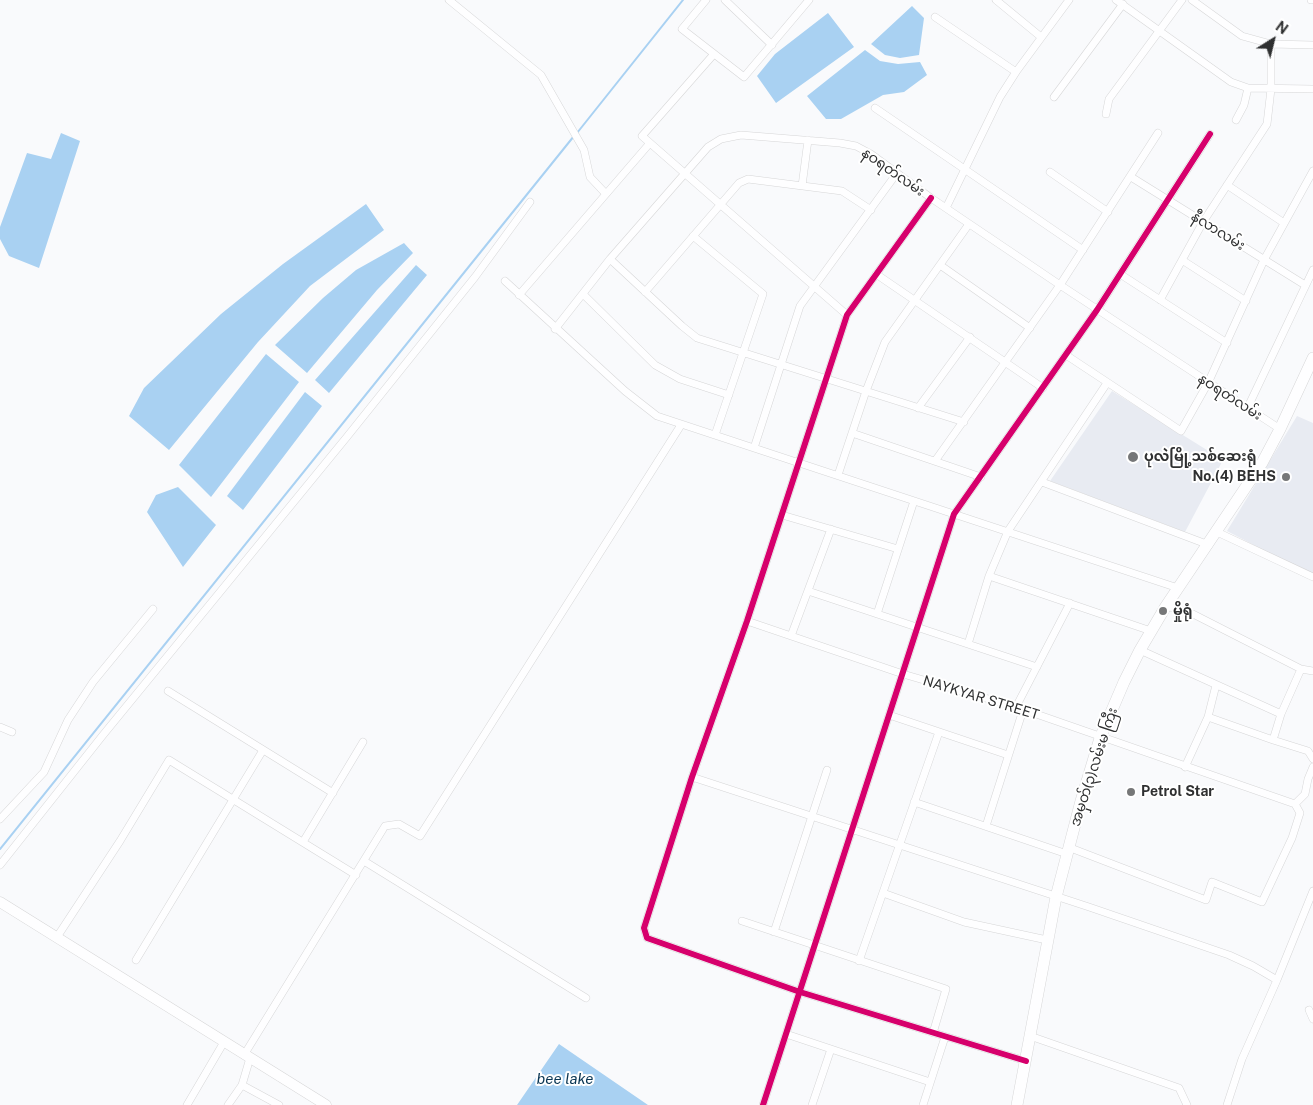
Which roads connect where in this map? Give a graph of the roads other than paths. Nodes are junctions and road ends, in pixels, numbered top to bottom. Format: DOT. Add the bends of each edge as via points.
graph roads {
  1 [pos="449,0"];
  2 [pos="706,0"];
  3 [pos="725,0"];
  4 [pos="809,0"];
  5 [pos="996,0"];
  6 [pos="1068,0"];
  7 [pos="1182,0"];
  8 [pos="1192,0"];
  9 [pos="1119,2"];
  10 [pos="934,18"];
  11 [pos="1159,31"];
  12 [pos="1041,37"];
  13 [pos="1271,44"];
  14 [pos="772,45"];
  15 [pos="1313,45"];
  16 [pos="714,54"];
  17 [pos="1016,72"];
  18 [pos="1248,88"];
  19 [pos="1271,89"];
  20 [pos="1313,89"];
  21 [pos="1054,97"];
  22 [pos="875,108"];
  23 [pos="1106,114"];
  24 [pos="1236,120"];
  25 [pos="1158,133"];
  26 [pos="1210,134"];
  27 [pos="808,140"];
  28 [pos="650,143"];
  29 [pos="965,169"];
  30 [pos="1313,171"];
  31 [pos="1050,172"];
  32 [pos="684,173"];
  33 [pos="897,173"];
  34 [pos="1131,177"];
  35 [pos="1226,185"];
  36 [pos="802,186"];
  37 [pos="606,194"];
  38 [pos="931,198"];
  39 [pos="1168,199"];
  40 [pos="530,202"];
  41 [pos="720,204"];
  42 [pos="946,208"];
  43 [pos="871,210"];
  44 [pos="1108,212"];
  45 [pos="1203,222"];
  46 [pos="1284,223"];
  47 [pos="969,224"];
  48 [pos="693,236"];
  49 [pos="1083,250"];
  50 [pos="610,258"];
  51 [pos="1182,260"];
  52 [pos="1264,260"];
  53 [pos="940,265"];
  54 [pos="1313,270"];
  55 [pos="876,274"];
  56 [pos="1120,274"];
  57 [pos="505,282"];
  58 [pos="1060,285"];
  59 [pos="1305,285"];
  60 [pos="814,288"];
  61 [pos="645,292"];
  62 [pos="519,294"];
  63 [pos="584,295"];
  64 [pos="914,298"];
  65 [pos="1160,300"];
  66 [pos="1246,301"];
  67 [pos="1097,310"];
  68 [pos="847,315"];
  69 [pos="1030,328"];
  70 [pos="555,329"];
  71 [pos="970,337"];
  72 [pos="1227,343"];
  73 [pos="743,354"];
  74 [pos="1066,355"];
  75 [pos="1313,358"];
  76 [pos="1007,362"];
  77 [pos="782,364"];
  78 [pos="824,378"];
  79 [pos="1107,383"];
  80 [pos="1208,383"];
  81 [pos="1043,388"];
  82 [pos="866,391"];
  83 [pos="729,396"];
  84 [pos="918,408"];
  85 [pos="1247,409"];
  86 [pos="964,422"];
  87 [pos="681,425"];
  88 [pos="1280,429"];
  89 [pos="852,434"];
  90 [pos="715,435"];
  91 [pos="754,448"];
  92 [pos="935,461"];
  93 [pos="797,462"];
  94 [pos="838,475"];
  95 [pos="981,476"];
  96 [pos="1042,482"];
  97 [pos="914,501"];
  98 [pos="954,514"];
  99 [pos="782,515"];
  100 [pos="831,530"];
  101 [pos="1008,531"];
  102 [pos="1217,532"];
  103 [pos="1209,545"];
  104 [pos="898,549"];
  105 [pos="989,576"];
  106 [pos="1313,577"];
  107 [pos="1178,588"];
  108 [pos="808,591"];
  109 [pos="1070,603"];
  110 [pos="1166,606"];
  111 [pos="153,609"];
  112 [pos="876,614"];
  113 [pos="747,621"];
  114 [pos="918,628"];
  115 [pos="1151,631"];
  116 [pos="791,636"];
  117 [pos="968,644"];
  118 [pos="1140,650"];
  119 [pos="1037,668"];
  120 [pos="1301,669"];
  121 [pos="1313,671"];
  122 [pos="903,674"];
  123 [pos="1216,685"];
  124 [pos="168,691"];
  125 [pos="1019,709"];
  126 [pos="1281,714"];
  127 [pos="889,715"];
  128 [pos="1208,717"];
  129 [pos="0,727"];
  130 [pos="12,732"];
  131 [pos="939,732"];
  132 [pos="1100,738"];
  133 [pos="1273,740"];
  134 [pos="363,742"];
  135 [pos="263,750"];
  136 [pos="1008,755"];
  137 [pos="1313,759"];
  138 [pos="1185,767"];
  139 [pos="1313,767"];
  140 [pos="827,770"];
  141 [pos="692,777"];
  142 [pos="333,793"];
  143 [pos="232,799"];
  144 [pos="914,802"];
  145 [pos="1295,804"];
  146 [pos="811,817"];
  147 [pos="0,819"];
  148 [pos="986,826"];
  149 [pos="852,831"];
  150 [pos="303,842"];
  151 [pos="899,846"];
  152 [pos="1068,851"];
  153 [pos="364,861"];
  154 [pos="0,865"];
  155 [pos="356,875"];
  156 [pos="1313,891"];
  157 [pos="883,893"];
  158 [pos="1056,897"];
  159 [pos="0,902"];
  160 [pos="742,920"];
  161 [pos="774,932"];
  162 [pos="57,937"];
  163 [pos="1047,940"];
  164 [pos="814,946"];
  165 [pos="136,960"];
  166 [pos="859,961"];
  167 [pos="1277,980"];
  168 [pos="800,992"];
  169 [pos="586,998"];
  170 [pos="1309,1010"];
  171 [pos="1313,1019"];
  172 [pos="933,1033"];
  173 [pos="786,1034"];
  174 [pos="1030,1036"];
  175 [pos="945,1037"];
  176 [pos="224,1042"];
  177 [pos="831,1049"];
  178 [pos="247,1056"];
  179 [pos="1026,1061"];
  180 [pos="930,1082"];
  181 [pos="242,1085"];
  182 [pos="186,1105"];
  183 [pos="228,1105"];
  184 [pos="279,1105"];
  185 [pos="326,1105"];
  186 [pos="763,1105"];
  187 [pos="812,1105"];
  188 [pos="923,1105"];
  189 [pos="1017,1105"];
  190 [pos="1187,1105"];
  191 [pos="1227,1105"];
  1 -- 37 [label="street" via="541,75 584,150 590,177"];
  2 -- 16 [label="street" via="682,30"];
  3 -- 14 [label="street"];
  4 -- 14 [label="street"];
  5 -- 12 [label="street"];
  6 -- 12 [label="street"];
  7 -- 11 [label="street"];
  8 -- 13 [label="street" via="1242,36"];
  9 -- 11 [label="street"];
  9 -- 21 [label="street"];
  10 -- 17 [label="street"];
  11 -- 18 [label="street" via="1231,82"];
  11 -- 23 [label="street" via="1109,99"];
  12 -- 17 [label="street"];
  13 -- 15 [label="street"];
  13 -- 19 [label="street"];
  14 -- 16 [label="street" via="744,77"];
  16 -- 28 [label="street" via="642,136"];
  17 -- 29 [label="street"];
  18 -- 19 [label="street"];
  18 -- 24 [label="street"];
  19 -- 20 [label="street"];
  19 -- 35 [label="street" via="1267,124"];
  22 -- 29 [label="street"];
  25 -- 34 [label="street"];
  26 -- 39 [label="street"];
  27 -- 32 [label="street, နဝရတ်လမ်း" via="741,135 721,139 708,147"];
  27 -- 33 [label="street, နဝရတ်လမ်း" via="856,146"];
  27 -- 36 [label="street"];
  28 -- 32 [label="street"];
  28 -- 37 [label="street"];
  29 -- 42 [label="street"];
  29 -- 49 [label="street"];
  30 -- 46 [label="street"];
  31 -- 44 [label="street"];
  32 -- 41 [label="street"];
  32 -- 50 [label="street, နဝရတ်လမ်း"];
  33 -- 38 [label="street, နဝရတ်လမ်း"];
  33 -- 43 [label="street"];
  34 -- 39 [label="street, နီလာလမ်း"];
  34 -- 44 [label="street"];
  35 -- 45 [label="street"];
  35 -- 46 [label="street"];
  36 -- 41 [label="street" via="748,179 739,183"];
  36 -- 43 [label="street" via="842,191"];
  37 -- 62 [label="street"];
  38 -- 42 [label="street, နဝရတ်လမ်း"];
  38 -- 55 [label="street"];
  39 -- 45 [label="street, နီလာလမ်း"];
  39 -- 56 [label="street"];
  40 -- 154 [label="street" via="475,277"];
  41 -- 48 [label="street"];
  41 -- 60 [label="street"];
  42 -- 47 [label="street, နဝရတ်လမ်း"];
  43 -- 60 [label="street"];
  44 -- 49 [label="street"];
  45 -- 51 [label="street"];
  45 -- 52 [label="street, နီလာလမ်း"];
  46 -- 52 [label="street"];
  47 -- 53 [label="street"];
  47 -- 58 [label="street, နဝရတ်လမ်း"];
  48 -- 61 [label="street"];
  48 -- 73 [label="street" via="763,294"];
  49 -- 58 [label="street"];
  50 -- 61 [label="street"];
  50 -- 63 [label="street, နဝရတ်လမ်း"];
  51 -- 65 [label="street"];
  51 -- 66 [label="street"];
  52 -- 59 [label="street, နီလာလမ်း"];
  52 -- 66 [label="street"];
  53 -- 64 [label="street"];
  53 -- 69 [label="street"];
  54 -- 59 [label="street"];
  55 -- 64 [label="street"];
  55 -- 68 [label="street"];
  56 -- 65 [label="street"];
  56 -- 67 [label="street"];
  57 -- 62 [label="street"];
  58 -- 67 [label="street, နဝရတ်လမ်း"];
  58 -- 69 [label="street"];
  59 -- 85 [label="street"];
  60 -- 68 [label="street"];
  60 -- 77 [label="street" via="800,306"];
  61 -- 73 [label="street" via="698,338"];
  62 -- 70 [label="street"];
  63 -- 70 [label="street, နဝရတ်လမ်း"];
  63 -- 83 [label="street" via="655,365 680,379"];
  64 -- 71 [label="street"];
  64 -- 82 [label="street" via="886,342"];
  65 -- 72 [label="street"];
  66 -- 72 [label="street"];
  67 -- 74 [label="street"];
  67 -- 80 [label="street, နဝရတ်လမ်း"];
  68 -- 78 [label="street"];
  69 -- 76 [label="street"];
  70 -- 87 [label="street" via="642,406"];
  71 -- 76 [label="street"];
  71 -- 84 [label="street"];
  72 -- 80 [label="street"];
  73 -- 77 [label="street"];
  73 -- 83 [label="street"];
  74 -- 79 [label="street"];
  74 -- 81 [label="street"];
  75 -- 88 [label="main road, အမှတ်(၃)လမ်းမ ကြီး"];
  76 -- 81 [label="street"];
  76 -- 86 [label="street"];
  77 -- 78 [label="street"];
  77 -- 91 [label="street"];
  78 -- 82 [label="street"];
  78 -- 93 [label="street"];
  79 -- 80 [label="street" via="1181,431"];
  79 -- 96 [label="street"];
  80 -- 85 [label="street, နဝရတ်လမ်း"];
  81 -- 95 [label="street"];
  82 -- 84 [label="street"];
  82 -- 89 [label="street"];
  83 -- 90 [label="street"];
  84 -- 86 [label="street"];
  85 -- 88 [label="street, နဝရတ်လမ်း"];
  86 -- 92 [label="street"];
  87 -- 90 [label="street"];
  87 -- 153 [label="street" via="420,836 399,824 385,826"];
  88 -- 102 [label="main road, အမှတ်(၃)လမ်းမ ကြီး"];
  89 -- 92 [label="street"];
  89 -- 94 [label="street"];
  90 -- 91 [label="street"];
  91 -- 93 [label="street"];
  92 -- 95 [label="street"];
  93 -- 94 [label="street"];
  93 -- 99 [label="street"];
  94 -- 97 [label="street"];
  95 -- 98 [label="street"];
  96 -- 101 [label="street"];
  96 -- 103 [label="street"];
  97 -- 98 [label="street"];
  97 -- 104 [label="street"];
  98 -- 101 [label="street"];
  98 -- 114 [label="street"];
  99 -- 100 [label="street"];
  99 -- 113 [label="street"];
  100 -- 104 [label="street"];
  100 -- 108 [label="street"];
  101 -- 105 [label="street"];
  101 -- 107 [label="street"];
  102 -- 103 [label="main road, အမှတ်(၃)လမ်းမ ကြီး"];
  102 -- 106 [label="street"];
  103 -- 107 [label="main road, အမှတ်(၃)လမ်းမ ကြီး"];
  104 -- 112 [label="street"];
  105 -- 109 [label="street"];
  105 -- 117 [label="street"];
  107 -- 110 [label="main road, အမှတ်(၃)လမ်းမ ကြီး"];
  108 -- 112 [label="street"];
  108 -- 116 [label="street"];
  109 -- 115 [label="street"];
  109 -- 119 [label="street"];
  110 -- 115 [label="main road, အမှတ်(၃)လမ်းမ ကြီး"];
  110 -- 120 [label="street" via="1193,614"];
  111 -- 147 [label="street" via="93,682 68,720 44,772"];
  112 -- 114 [label="street"];
  113 -- 116 [label="street, NAYKYAR STREET"];
  113 -- 141 [label="street"];
  114 -- 117 [label="street"];
  114 -- 122 [label="street"];
  115 -- 118 [label="main road, အမှတ်(၃)လမ်းမ ကြီး"];
  116 -- 122 [label="street, NAYKYAR STREET"];
  117 -- 119 [label="street"];
  118 -- 123 [label="street"];
  118 -- 132 [label="main road, အမှတ်(၃)လမ်းမ ကြီး"];
  119 -- 125 [label="street"];
  120 -- 121 [label="street"];
  120 -- 126 [label="street"];
  122 -- 125 [label="street, NAYKYAR STREET"];
  122 -- 127 [label="street"];
  123 -- 126 [label="street"];
  123 -- 128 [label="street"];
  124 -- 135 [label="street"];
  125 -- 132 [label="street, NAYKYAR STREET"];
  125 -- 136 [label="street"];
  126 -- 133 [label="street"];
  127 -- 131 [label="street"];
  127 -- 149 [label="street"];
  128 -- 133 [label="street"];
  128 -- 138 [label="street"];
  129 -- 130 [label="street"];
  131 -- 136 [label="street"];
  131 -- 144 [label="street"];
  132 -- 138 [label="street, NAYKYAR STREET"];
  132 -- 152 [label="main road, အမှတ်(၃)လမ်းမ ကြီး"];
  133 -- 137 [label="street" via="1308,752"];
  134 -- 142 [label="street"];
  135 -- 142 [label="street"];
  135 -- 143 [label="street"];
  136 -- 148 [label="street"];
  138 -- 145 [label="street, NAYKYAR STREET"];
  139 -- 145 [label="street" via="1305,794"];
  140 -- 146 [label="street"];
  141 -- 146 [label="street"];
  141 -- 168 [label="street" via="644,928 647,938"];
  142 -- 150 [label="street"];
  143 -- 150 [label="street"];
  143 -- 162 [label="street" via="169,760"];
  143 -- 165 [label="street"];
  144 -- 148 [label="street"];
  144 -- 151 [label="street"];
  145 -- 152 [label="street" via="1300,812 1292,838 1262,902 1212,882 1206,900"];
  146 -- 149 [label="street"];
  146 -- 161 [label="street"];
  148 -- 152 [label="street"];
  149 -- 151 [label="street"];
  149 -- 164 [label="street"];
  150 -- 155 [label="street"];
  151 -- 157 [label="street"];
  151 -- 158 [label="street"];
  152 -- 158 [label="main road, အမှတ်(၃)လမ်းမ ကြီး"];
  153 -- 155 [label="street"];
  153 -- 169 [label="street"];
  155 -- 178 [label="street"];
  156 -- 167 [label="street"];
  157 -- 163 [label="street" via="964,922"];
  157 -- 166 [label="street"];
  158 -- 163 [label="main road, အမှတ်(၃)လမ်းမ ကြီး"];
  158 -- 167 [label="street" via="1229,955"];
  159 -- 162 [label="street"];
  160 -- 161 [label="street"];
  161 -- 164 [label="street"];
  162 -- 176 [label="street"];
  163 -- 174 [label="main road, အမှတ်(၃)လမ်းမ ကြီး"];
  164 -- 166 [label="street"];
  164 -- 168 [label="street"];
  166 -- 172 [label="street" via="946,989"];
  167 -- 191 [label="street" via="1242,1059"];
  168 -- 172 [label="street"];
  168 -- 173 [label="street"];
  170 -- 171 [label="street"];
  172 -- 175 [label="street"];
  173 -- 177 [label="street"];
  173 -- 186 [label="street"];
  174 -- 179 [label="main road, အမှတ်(၃)လမ်းမ ကြီး"];
  174 -- 190 [label="street" via="1179,1088"];
  175 -- 179 [label="street"];
  175 -- 180 [label="street"];
  176 -- 178 [label="street"];
  176 -- 182 [label="street"];
  177 -- 180 [label="street"];
  177 -- 187 [label="street"];
  178 -- 181 [label="street"];
  178 -- 185 [label="street"];
  179 -- 189 [label="main road, အမှတ်(၃)လမ်းမ ကြီး"];
  180 -- 188 [label="street"];
  181 -- 183 [label="street"];
  181 -- 184 [label="street"];
}
